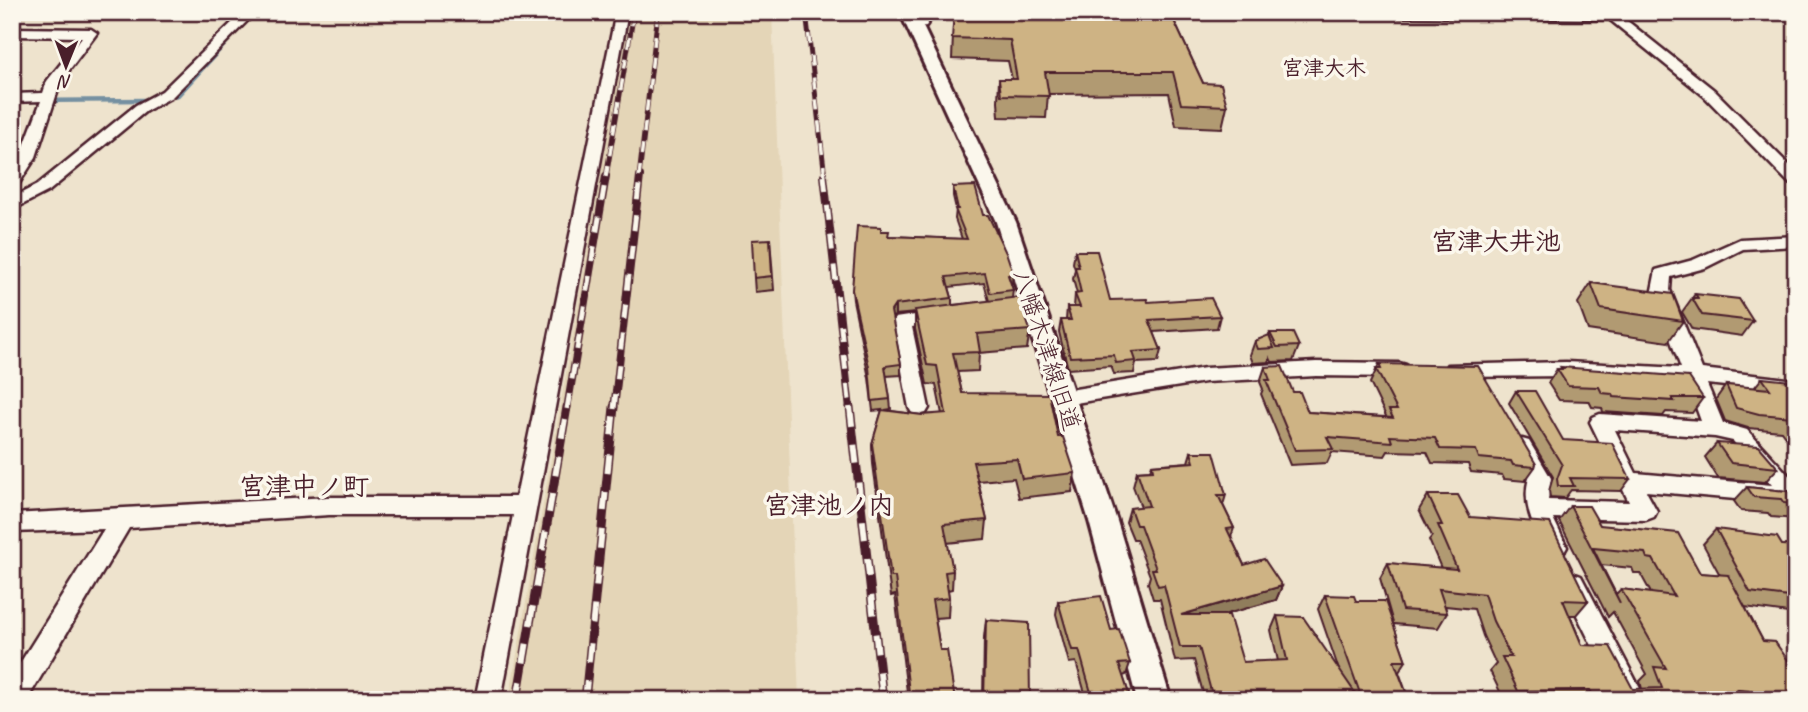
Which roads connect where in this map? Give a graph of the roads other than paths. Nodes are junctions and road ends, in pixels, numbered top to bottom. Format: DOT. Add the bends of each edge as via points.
graph roads {
  1 [pos="250,12"];
  2 [pos="622,12"];
  3 [pos="1347,12"];
  4 [pos="1610,14"];
  5 [pos="917,16"];
  6 [pos="12,32"];
  7 [pos="12,97"];
  8 [pos="48,97"];
  9 [pos="1796,181"];
  10 [pos="12,182"];
  11 [pos="12,205"];
  12 [pos="1796,241"];
  13 [pos="954,316"];
  14 [pos="1692,375"];
  15 [pos="1796,387"];
  16 [pos="1063,398"];
  17 [pos="919,408"];
  18 [pos="1715,429"];
  19 [pos="1513,432"];
  20 [pos="1629,481"];
  21 [pos="1793,497"];
  22 [pos="525,506"];
  23 [pos="1539,509"];
  24 [pos="122,519"];
  25 [pos="12,523"];
  26 [pos="12,700"];
  27 [pos="488,700"];
  28 [pos="1154,700"];
  29 [pos="1633,700"];
  1 -- 11 [label="street" via="167,94 141,108 43,187"];
  2 -- 22 [label="street"];
  3 -- 4 [label="street"];
  4 -- 9 [label="street" via="1709,93"];
  5 -- 16 [label="street, 八幡木津線旧道" via="1006,222 1027,307"];
  6 -- 8 [label="street" via="91,33 54,81"];
  7 -- 8 [label="street"];
  8 -- 10 [label="street" via="29,157"];
  12 -- 14 [label="street" via="1740,244 1699,264 1662,274 1661,290"];
  13 -- 17 [label="street" via="902,322"];
  14 -- 15 [label="street"];
  14 -- 16 [label="street" via="1566,369 1483,380 1429,370 1316,369 1205,375"];
  14 -- 18 [label="street"];
  16 -- 28 [label="street, 八幡木津線旧道"];
  18 -- 20 [label="street" via="1600,422"];
  18 -- 21 [label="street" via="1740,435"];
  19 -- 23 [label="street" via="1540,478 1535,491"];
  20 -- 21 [label="street"];
  20 -- 23 [label="street" via="1646,511"];
  22 -- 24 [label="street" via="330,506"];
  22 -- 27 [label="street"];
  23 -- 29 [label="street"];
  24 -- 25 [label="street"];
  24 -- 26 [label="street"];
}
